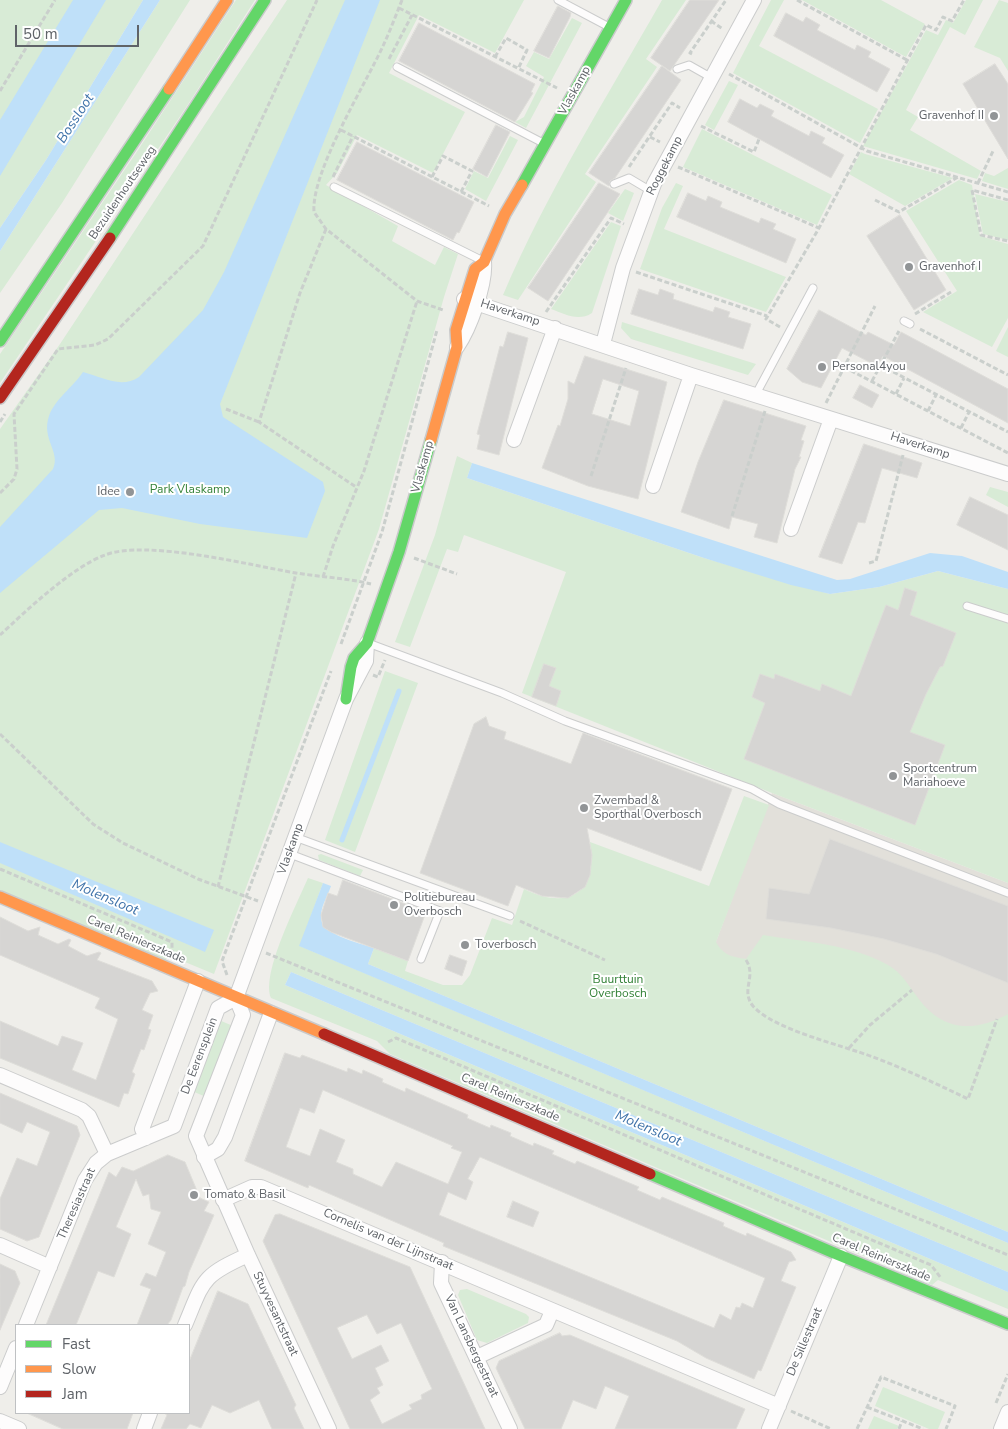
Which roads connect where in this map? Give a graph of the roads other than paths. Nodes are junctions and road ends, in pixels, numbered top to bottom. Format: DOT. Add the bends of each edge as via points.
graph roads {
  1 [pos="227,0"];
  2 [pos="265,0"];
  3 [pos="558,0"];
  4 [pos="626,0"];
  5 [pos="754,0"];
  6 [pos="611,28"];
  7 [pos="397,67"];
  8 [pos="677,69"];
  9 [pos="715,73"];
  10 [pos="546,144"];
  11 [pos="614,184"];
  12 [pos="334,186"];
  13 [pos="651,191"];
  14 [pos="484,262"];
  15 [pos="813,288"];
  16 [pos="470,301"];
  17 [pos="555,328"];
  18 [pos="0,341"];
  19 [pos="603,344"];
  20 [pos="457,347"];
  21 [pos="691,375"];
  22 [pos="762,396"];
  23 [pos="0,398"];
  24 [pos="825,417"];
  25 [pos="514,440"];
  26 [pos="1008,473"];
  27 [pos="653,486"];
  28 [pos="791,529"];
  29 [pos="967,606"];
  30 [pos="1008,619"];
  31 [pos="367,643"];
  32 [pos="346,699"];
  33 [pos="295,837"];
  34 [pos="290,854"];
  35 [pos="1008,893"];
  36 [pos="0,897"];
  37 [pos="510,916"];
  38 [pos="421,959"];
  39 [pos="198,981"];
  40 [pos="236,998"];
  41 [pos="271,1013"];
  42 [pos="0,1075"];
  43 [pos="174,1126"];
  44 [pos="196,1136"];
  45 [pos="146,1138"];
  46 [pos="107,1154"];
  47 [pos="204,1157"];
  48 [pos="223,1200"];
  49 [pos="0,1245"];
  50 [pos="248,1255"];
  51 [pos="841,1256"];
  52 [pos="442,1262"];
  53 [pos="50,1267"];
  54 [pos="552,1311"];
  55 [pos="26,1324"];
  56 [pos="185,1324"];
  57 [pos="1008,1324"];
  58 [pos="15,1350"];
  59 [pos="477,1358"];
  60 [pos="0,1387"];
  61 [pos="779,1406"];
  62 [pos="1008,1412"];
  63 [pos="150,1414"];
  64 [pos="0,1421"];
  65 [pos="19,1429"];
  66 [pos="144,1429"];
  67 [pos="329,1429"];
  68 [pos="510,1429"];
  69 [pos="769,1429"];
  70 [pos="1001,1429"];
  1 -- 18 [label="street, Bezuidenhoutseweg"];
  2 -- 23 [label="street, Bezuidenhoutseweg"];
  3 -- 6 [label="lane"];
  4 -- 6 [label="street, Vlaskamp"];
  5 -- 9 [label="street, Roggekamp"];
  6 -- 10 [label="street, Vlaskamp"];
  7 -- 10 [label="lane"];
  8 -- 9 [label="lane" via="689,65"];
  9 -- 13 [label="street, Roggekamp"];
  10 -- 14 [label="street, Vlaskamp" via="505,214"];
  11 -- 13 [label="lane" via="630,178"];
  12 -- 14 [label="lane"];
  13 -- 19 [label="street, Roggekamp" via="623,268"];
  14 -- 16 [label="street, Vlaskamp" via="485,276"];
  15 -- 22 [label="lane" via="789,332"];
  16 -- 17 [label="street, Haverkamp"];
  16 -- 20 [label="street, Vlaskamp" via="468,332"];
  17 -- 19 [label="street, Haverkamp"];
  17 -- 25 [label="street, Haverkamp"];
  19 -- 21 [label="street, Haverkamp"];
  20 -- 31 [label="street, Vlaskamp" via="399,552"];
  21 -- 22 [label="street, Haverkamp"];
  21 -- 27 [label="street"];
  22 -- 24 [label="street, Haverkamp"];
  24 -- 26 [label="street, Haverkamp"];
  24 -- 28 [label="street"];
  29 -- 30 [label="lane"];
  31 -- 32 [label="street, Vlaskamp" via="366,661"];
  31 -- 32 [label="street, Vlaskamp" via="354,658"];
  31 -- 35 [label="lane" via="502,693 565,721 752,789 779,804"];
  32 -- 33 [label="street, Vlaskamp"];
  33 -- 34 [label="street, Vlaskamp"];
  33 -- 37 [label="lane"];
  34 -- 38 [label="lane" via="440,911"];
  34 -- 40 [label="street, Vlaskamp"];
  36 -- 39 [label="street, Carel Reinierszkade"];
  39 -- 40 [label="street, Carel Reinierszkade"];
  39 -- 45 [label="street" via="142,1129"];
  40 -- 41 [label="street, Carel Reinierszkade"];
  40 -- 43 [label="street, De Eerensplein" via="218,1008"];
  40 -- 44 [label="street, De Eerensplein" via="243,1015"];
  41 -- 47 [label="street" via="225,1136 218,1149"];
  41 -- 51 [label="street, Carel Reinierszkade" via="358,1047"];
  42 -- 46 [label="street" via="82,1110 89,1116"];
  43 -- 44 [label="street"];
  43 -- 45 [label="street, Theresiastraat"];
  44 -- 47 [label="street"];
  45 -- 46 [label="street, Theresiastraat"];
  46 -- 53 [label="street, Theresiastraat" via="96,1163 85,1180"];
  47 -- 48 [label="street"];
  48 -- 50 [label="street, Stuyvesantstraat"];
  48 -- 52 [label="street, Cornelis van der Lijnstraat" via="252,1187 262,1187"];
  49 -- 53 [label="street"];
  50 -- 56 [label="street" via="220,1268 202,1283"];
  50 -- 67 [label="street, Stuyvesantstraat"];
  51 -- 57 [label="street, Carel Reinierszkade"];
  51 -- 61 [label="street, De Sillestraat"];
  52 -- 54 [label="street, Cornelis van der Lijnstraat"];
  52 -- 59 [label="street, Van Lansbergestraat" via="442,1283"];
  53 -- 55 [label="street, Theresiastraat"];
  54 -- 59 [label="street" via="546,1325"];
  54 -- 61 [label="street, Cornelis van der Lijnstraat"];
  58 -- 60 [label="street"];
  59 -- 68 [label="street, Van Lansbergestraat"];
  61 -- 69 [label="street, De Sillestraat"];
  62 -- 70 [label="street"];
  63 -- 66 [label="street"];
  64 -- 65 [label="street"];
}
